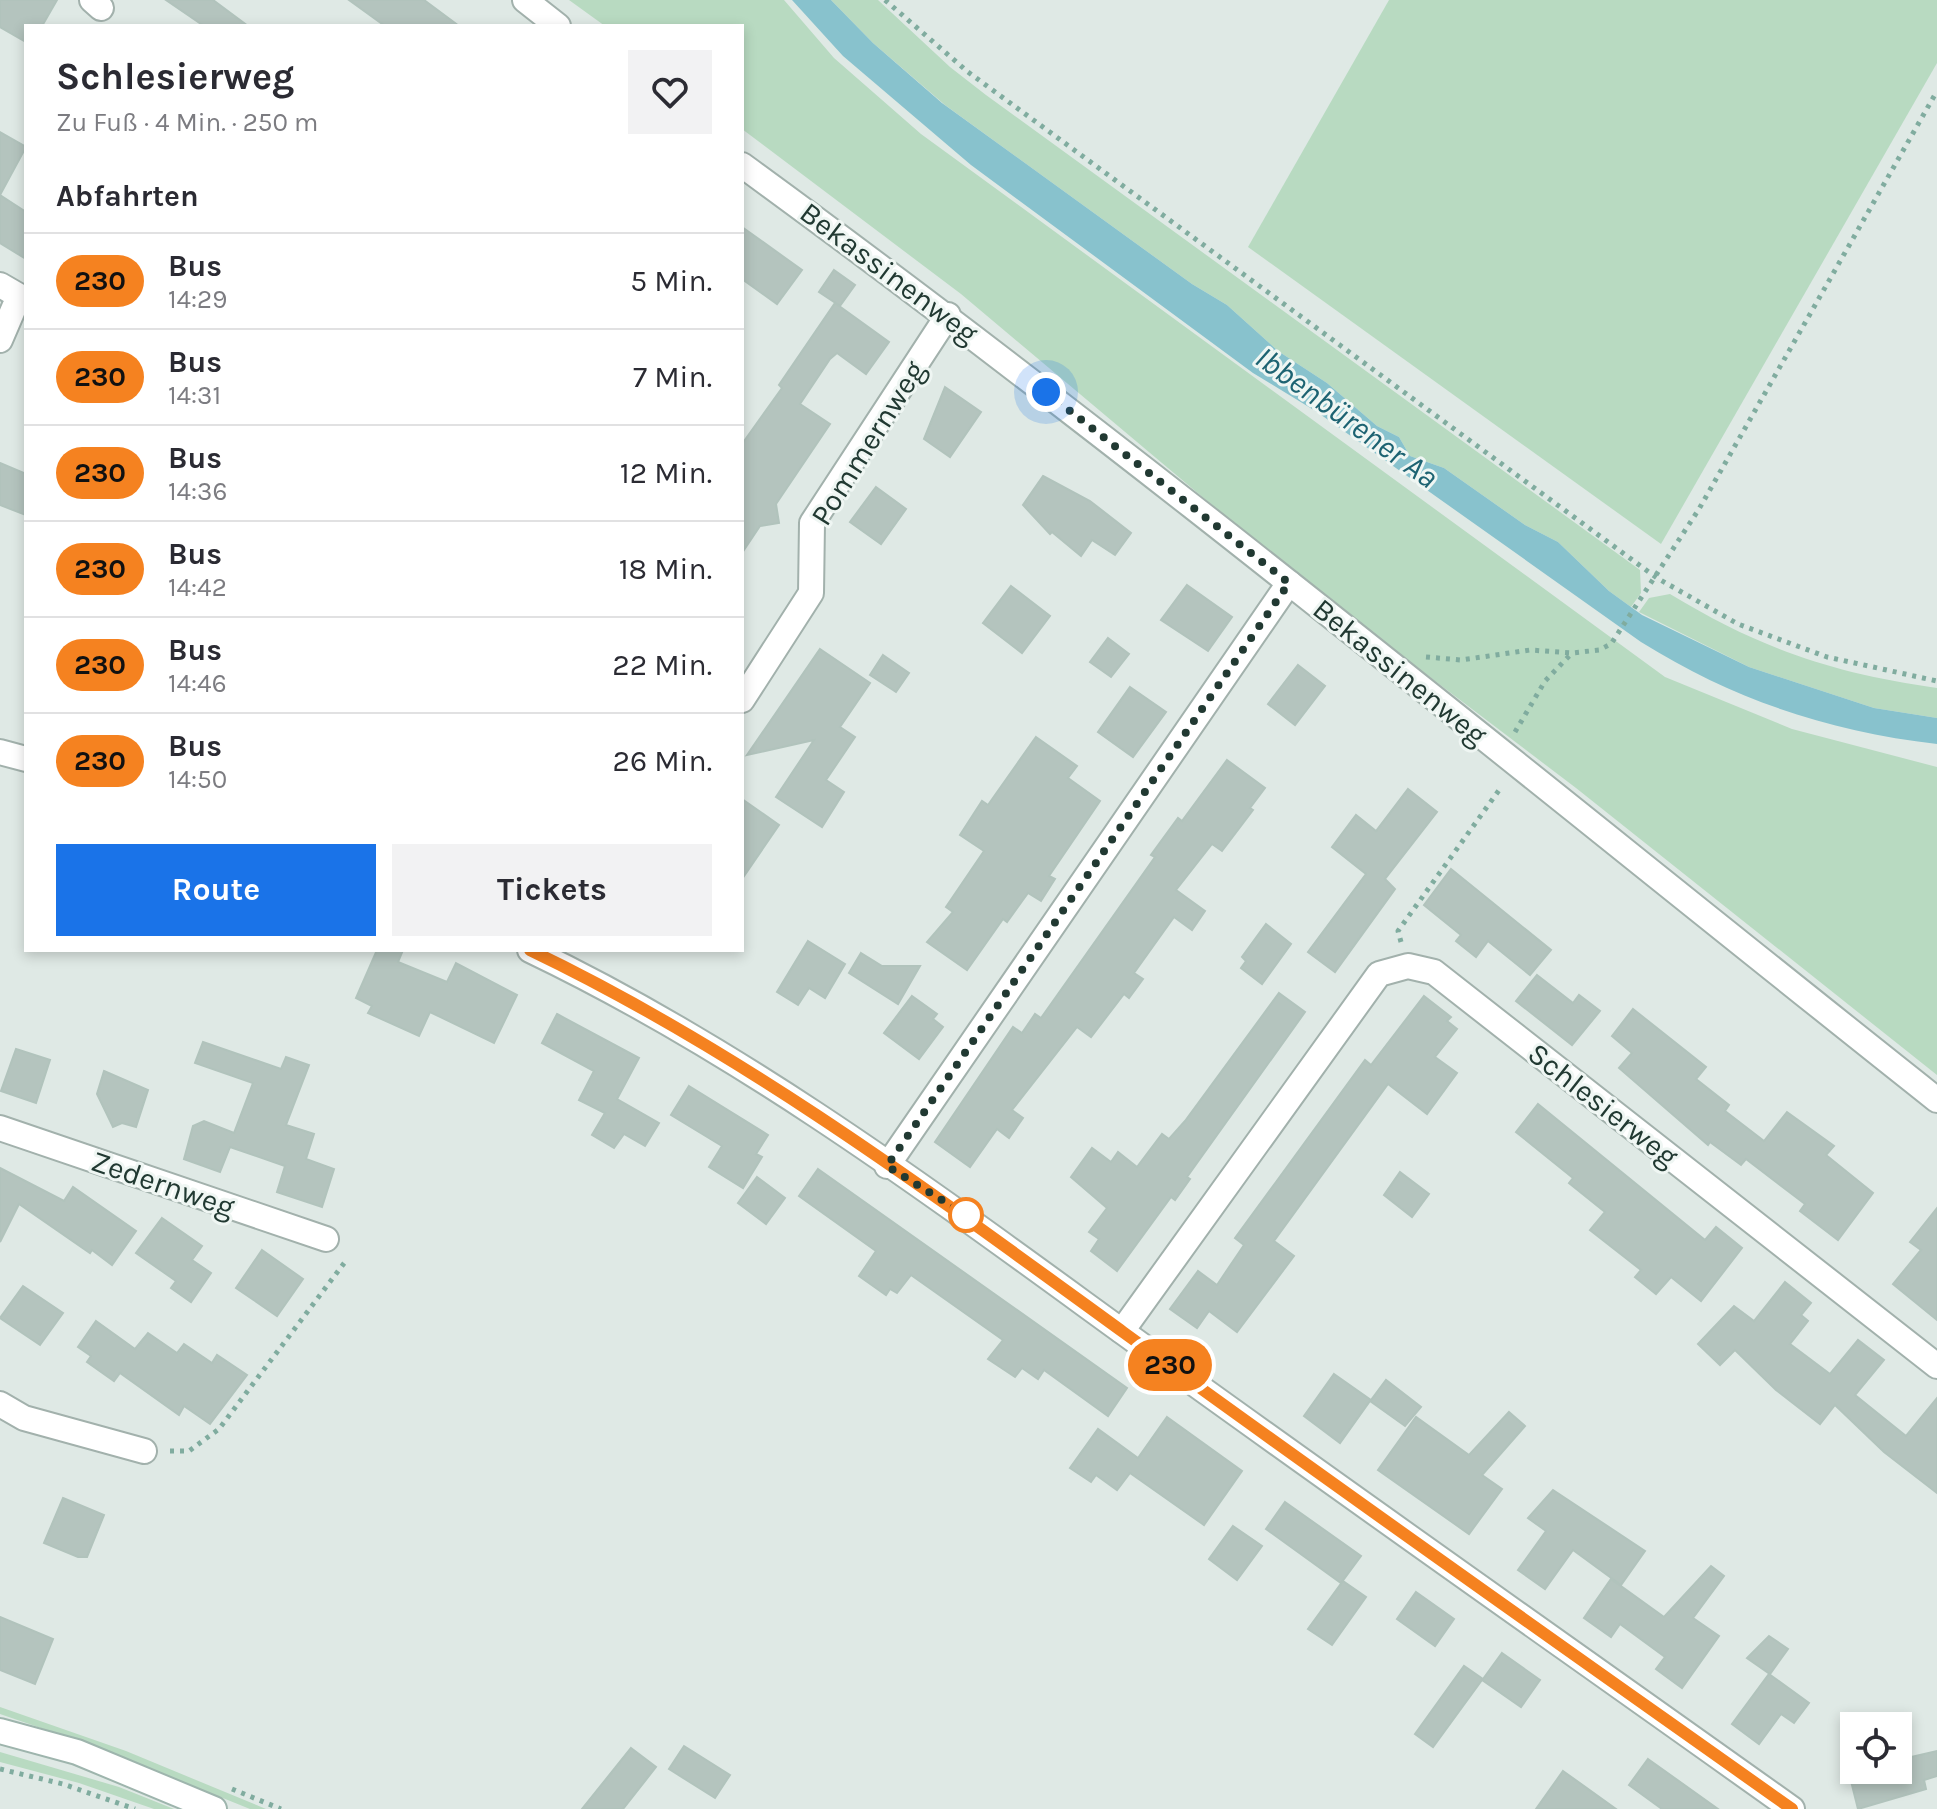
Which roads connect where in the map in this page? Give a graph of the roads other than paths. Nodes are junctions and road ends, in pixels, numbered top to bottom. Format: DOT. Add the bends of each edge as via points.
graph roads {
  1 [pos="525,0"];
  2 [pos="555,24"];
  3 [pos="744,166"];
  4 [pos="0,285"];
  5 [pos="948,315"];
  6 [pos="0,340"];
  7 [pos="1289,583"];
  8 [pos="744,697"];
  9 [pos="0,752"];
  10 [pos="24,758"];
  11 [pos="540,952"];
  12 [pos="575,959"];
  13 [pos="1937,1100"];
  14 [pos="0,1128"];
  15 [pos="887,1166"];
  16 [pos="326,1239"];
  17 [pos="1122,1331"];
  18 [pos="1937,1366"];
  19 [pos="0,1404"];
  20 [pos="144,1451"];
  21 [pos="0,1731"];
  22 [pos="214,1809"];
  23 [pos="1792,1809"];
  1 -- 2 [label="street"];
  3 -- 5 [label="street, Bekassinenweg"];
  4 -- 6 [label="street" via="19,296"];
  5 -- 7 [label="street, Bekassinenweg"];
  5 -- 8 [label="street, Pommernweg" via="812,523 811,593"];
  7 -- 13 [label="street, Bekassinenweg"];
  7 -- 15 [label="street"];
  9 -- 10 [label="street"];
  11 -- 12 [label="street"];
  12 -- 15 [label="street" via="763,1078"];
  14 -- 16 [label="street, Zedernweg"];
  15 -- 17 [label="street" via="966,1215"];
  17 -- 18 [label="street, Schlesierweg" via="1379,974 1408,966 1434,972"];
  17 -- 23 [label="street"];
  19 -- 20 [label="street" via="24,1418"];
  21 -- 22 [label="street" via="77,1752"];
}
